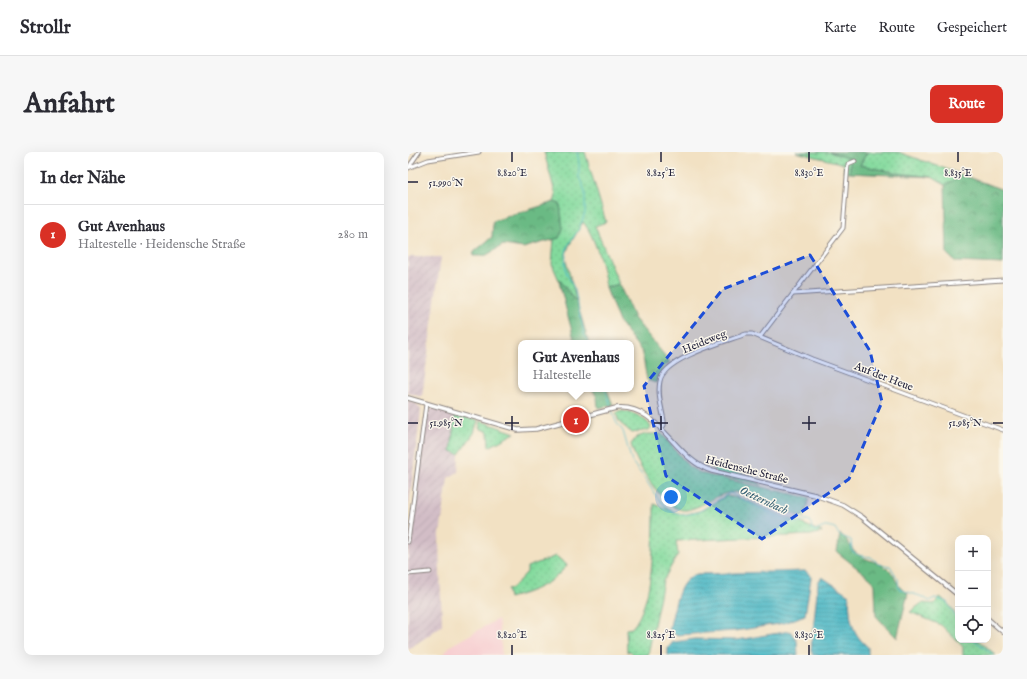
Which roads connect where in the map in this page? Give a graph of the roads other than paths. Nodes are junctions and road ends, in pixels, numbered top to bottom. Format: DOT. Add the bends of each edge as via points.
graph roads {
  1 [pos="419,152"];
  2 [pos="478,152"];
  3 [pos="855,161"];
  4 [pos="408,168"];
  5 [pos="1003,280"];
  6 [pos="793,294"];
  7 [pos="760,337"];
  8 [pos="408,398"];
  9 [pos="426,404"];
  10 [pos="661,430"];
  11 [pos="1003,430"];
  12 [pos="408,542"];
  13 [pos="430,572"];
  14 [pos="408,574"];
  15 [pos="955,593"];
  16 [pos="991,622"];
  17 [pos="1003,632"];
  1 -- 4 [label="street"];
  2 -- 4 [label="street" via="428,160"];
  3 -- 6 [label="street" via="848,164 843,228"];
  5 -- 6 [label="street"];
  6 -- 7 [label="street"];
  7 -- 10 [label="street, Heideweg" via="746,334 677,361 668,367 660,380 659,393 664,421"];
  7 -- 11 [label="street, Auf der Heue"];
  8 -- 9 [label="main road, Heidensche Straße"];
  9 -- 10 [label="main road, Heidensche Straße" via="524,430 624,407 638,410"];
  9 -- 12 [label="street"];
  10 -- 15 [label="main road, Heidensche Straße" via="694,462 707,469 815,495 852,510"];
  13 -- 14 [label="street"];
  16 -- 17 [label="main road"];
}
